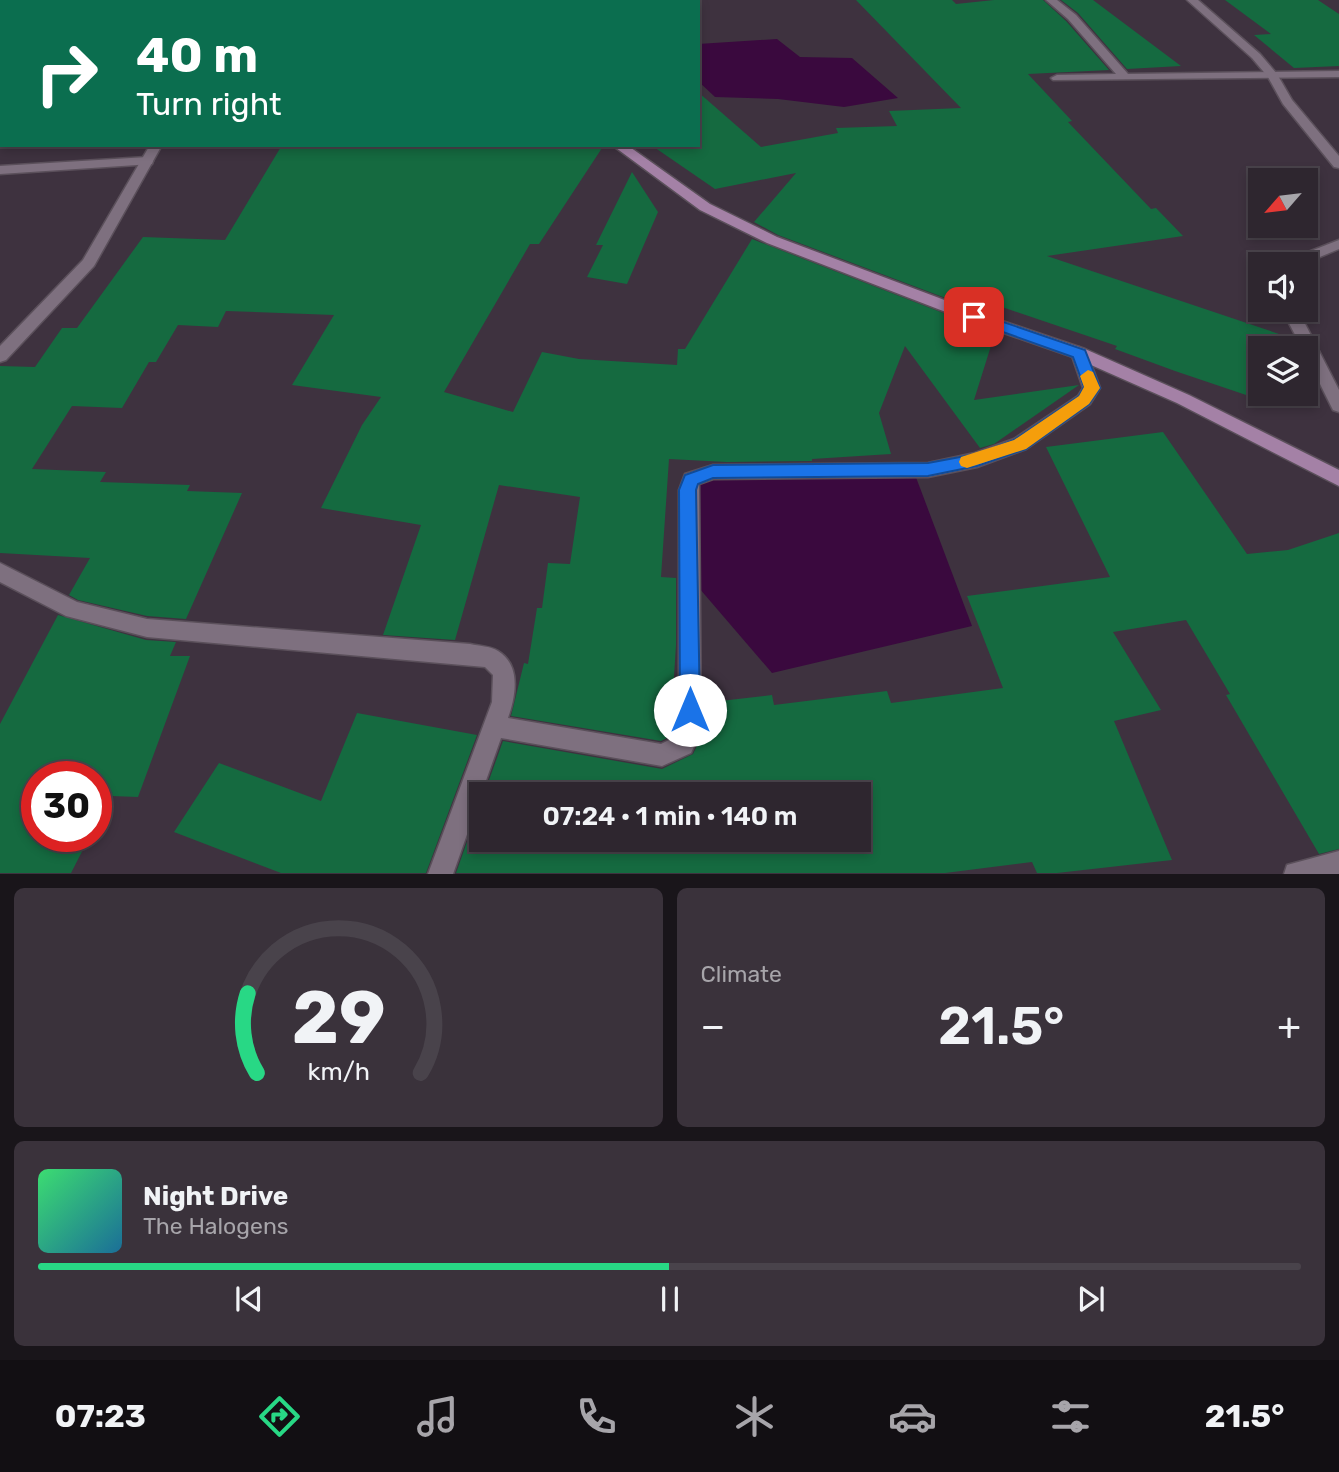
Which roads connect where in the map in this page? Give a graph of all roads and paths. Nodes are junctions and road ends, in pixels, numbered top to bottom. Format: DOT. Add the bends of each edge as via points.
graph roads {
  1 [pos="1051,0"];
  2 [pos="1192,0"];
  3 [pos="1339,74"];
  4 [pos="1273,76"];
  5 [pos="1057,78"];
  6 [pos="1126,78"];
  7 [pos="155,147"];
  8 [pos="621,147"];
  9 [pos="147,161"];
  10 [pos="1338,161"];
  11 [pos="0,170"];
  12 [pos="1339,244"];
  13 [pos="1318,253"];
  14 [pos="1296,322"];
  15 [pos="1079,353"];
  16 [pos="0,356"];
  17 [pos="1339,406"];
  18 [pos="1339,479"];
  19 [pos="0,572"];
  20 [pos="494,726"];
  21 [pos="1339,863"];
  22 [pos="440,873"];
  23 [pos="1296,873"];
  1 -- 6 [label="street" via="1072,16"];
  2 -- 4 [label="street"];
  3 -- 4 [label="street"];
  4 -- 6 [label="street"];
  4 -- 10 [label="street" via="1287,102"];
  5 -- 6 [label="street"];
  7 -- 9 [label="street"];
  8 -- 15 [label="main road" via="705,207 772,240"];
  9 -- 11 [label="street"];
  9 -- 16 [label="street" via="89,263"];
  12 -- 13 [label="street"];
  14 -- 17 [label="street"];
  15 -- 18 [label="main road" via="1183,398"];
  15 -- 20 [label="street" via="1092,388 1084,400 1020,444 977,460 928,470 713,472 691,479 690,731 683,745 662,755"];
  19 -- 20 [label="street" via="73,610 147,628 491,658 504,672 503,702"];
  20 -- 22 [label="street"];
  21 -- 23 [label="street"];
}
